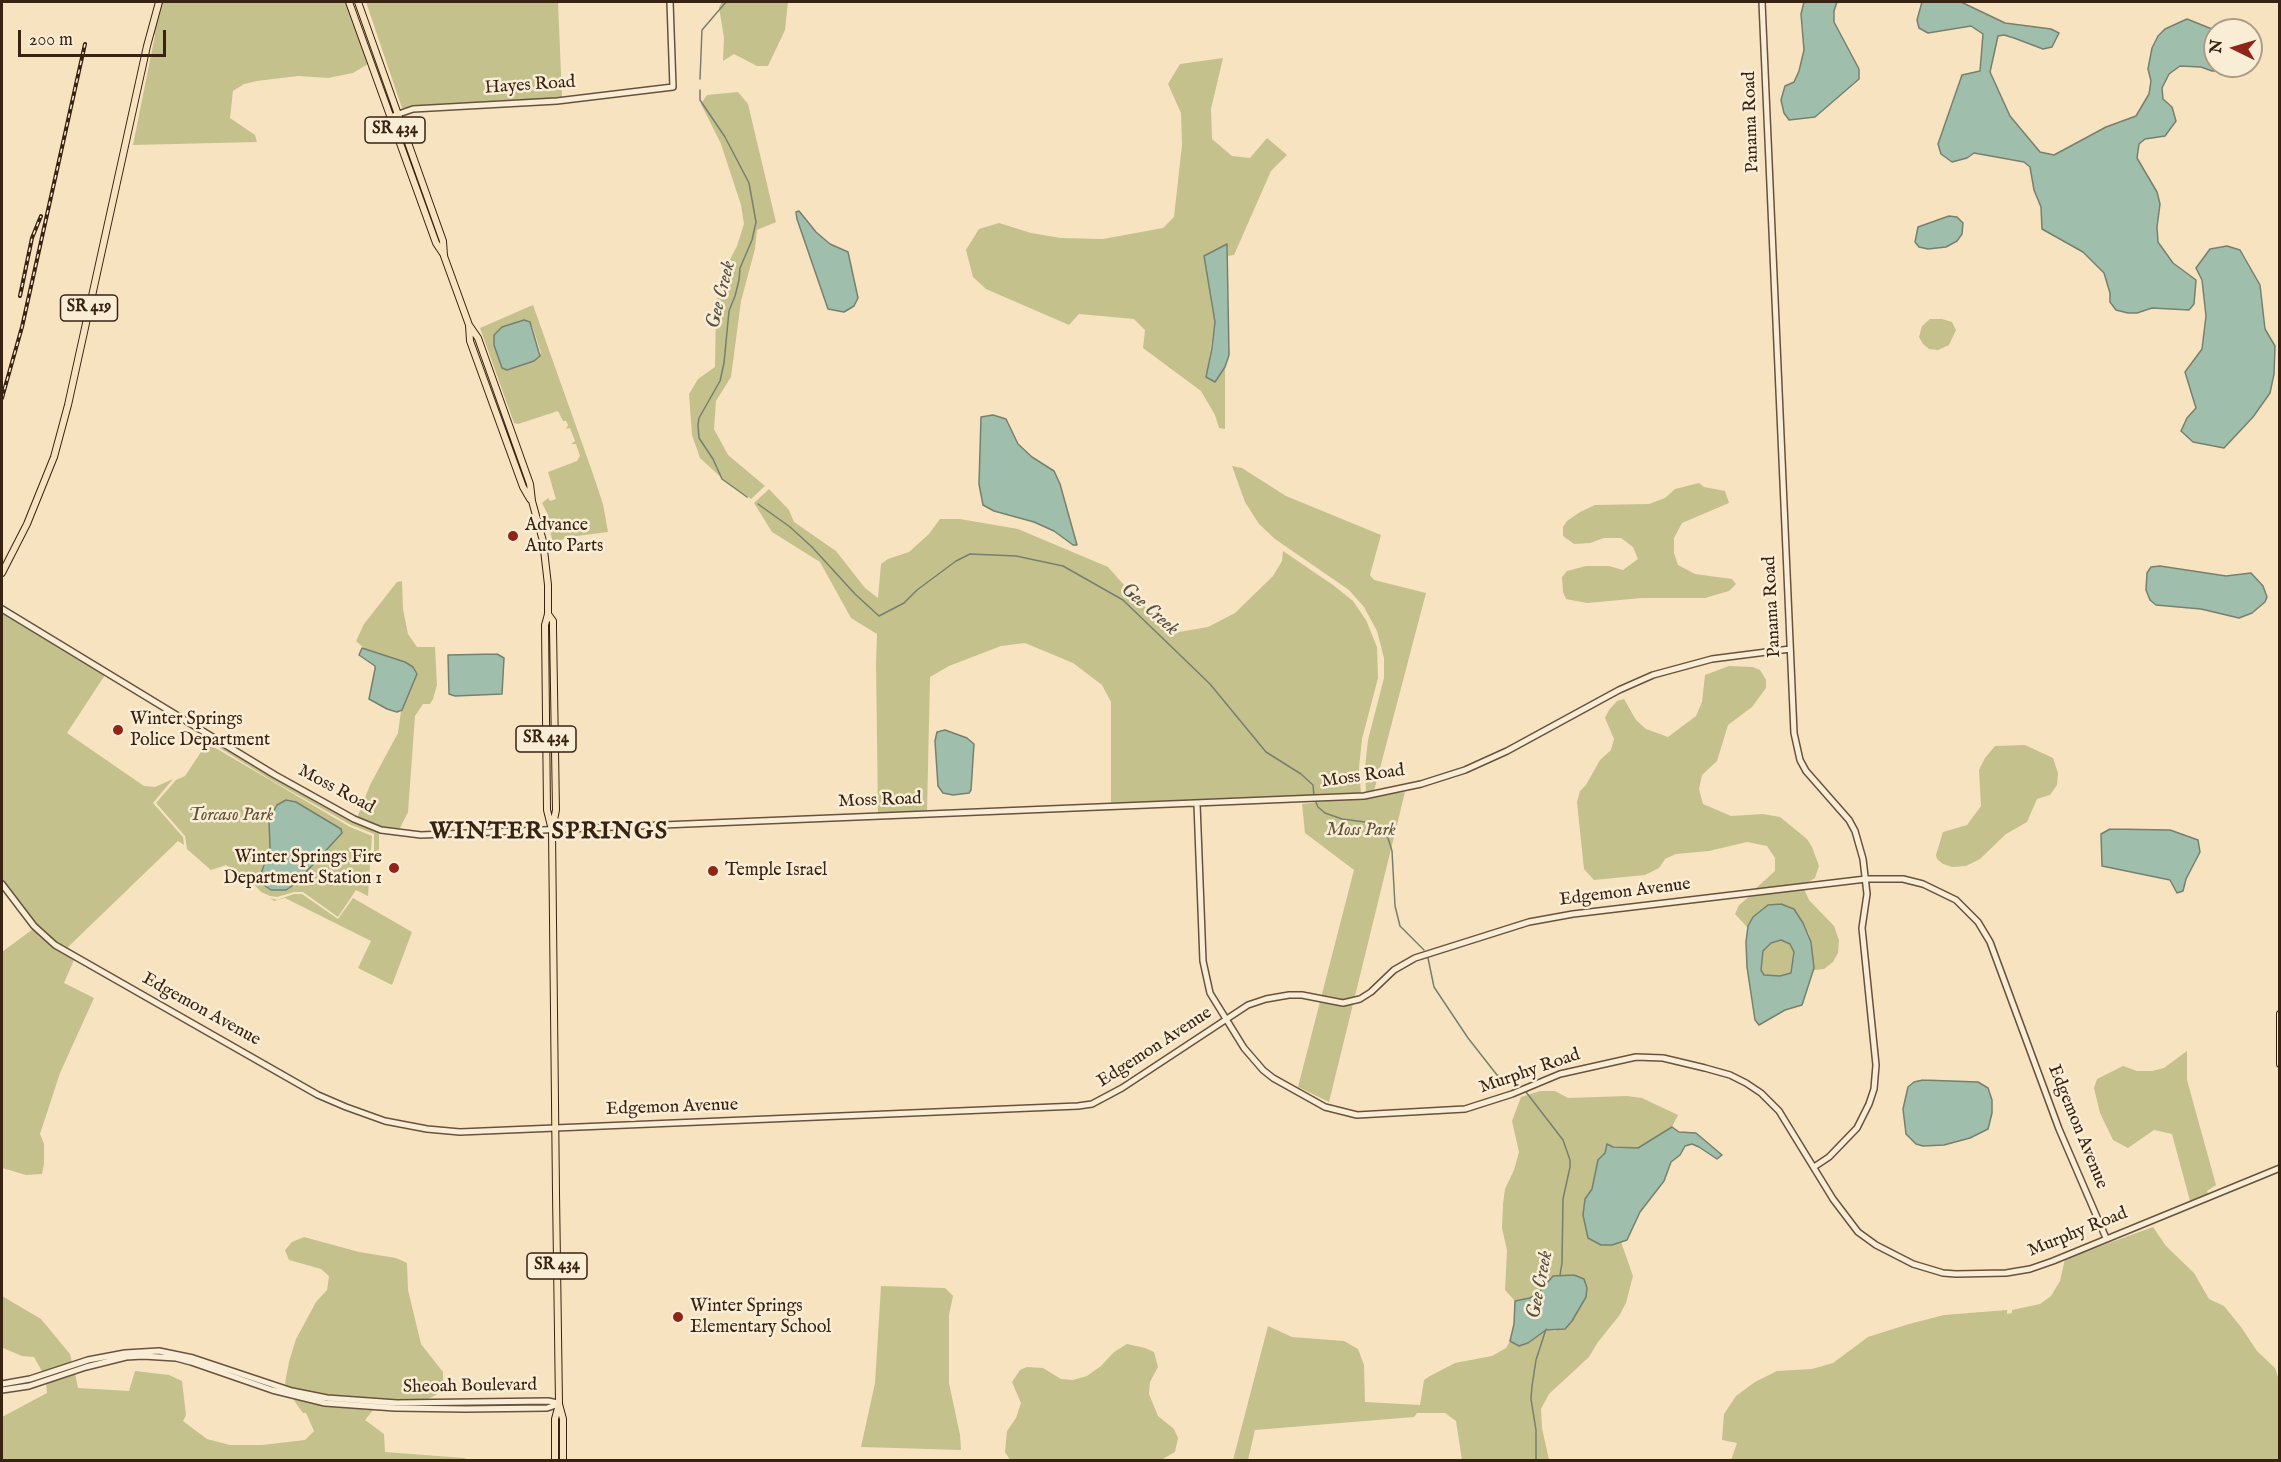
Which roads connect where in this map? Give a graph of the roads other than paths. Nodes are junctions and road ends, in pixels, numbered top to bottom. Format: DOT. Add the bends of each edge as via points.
graph roads {
  1 [pos="159,2"];
  2 [pos="349,2"];
  3 [pos="358,2"];
  4 [pos="670,2"];
  5 [pos="1762,2"];
  6 [pos="398,113"];
  7 [pos="390,117"];
  8 [pos="444,256"];
  9 [pos="2,573"];
  10 [pos="2,609"];
  11 [pos="548,614"];
  12 [pos="545,648"];
  13 [pos="1790,649"];
  14 [pos="554,656"];
  15 [pos="1197,804"];
  16 [pos="552,830"];
  17 [pos="1866,879"];
  18 [pos="2,884"];
  19 [pos="2280,1014"];
  20 [pos="1225,1019"];
  21 [pos="2280,1064"];
  22 [pos="555,1128"];
  23 [pos="1814,1167"];
  24 [pos="2280,1168"];
  25 [pos="2106,1238"];
  26 [pos="2,1384"];
  27 [pos="2,1390"];
  28 [pos="559,1404"];
  29 [pos="555,1461"];
  30 [pos="563,1461"];
  1 -- 9 [label="main road, SR 419" via="57,446 41,494"];
  2 -- 7 [label="main road, SR 434"];
  3 -- 6 [label="main road, SR 434"];
  4 -- 6 [label="street, Hayes Road" via="673,87"];
  5 -- 13 [label="street, Panama Road"];
  6 -- 7 [label="street, Hayes Road"];
  6 -- 8 [label="main road, SR 434" via="443,241"];
  7 -- 8 [label="main road, SR 434"];
  8 -- 11 [label="main road, SR 434" via="530,484 545,549"];
  10 -- 16 [label="street, Moss Road" via="275,775 368,825 421,835"];
  11 -- 12 [label="main road, SR 434"];
  11 -- 14 [label="main road, SR 434" via="553,621"];
  12 -- 14 [label="main road"];
  12 -- 16 [label="main road, SR 434" via="547,810"];
  13 -- 15 [label="street, Moss Road" via="1674,668 1619,690 1517,746 1429,782 1383,792 1322,798"];
  13 -- 17 [label="street, Panama Road" via="1794,733 1800,760 1855,831"];
  14 -- 16 [label="main road, SR 434" via="556,810"];
  15 -- 16 [label="street, Moss Road"];
  15 -- 20 [label="street, Murphy Road" via="1204,971 1210,993"];
  16 -- 22 [label="main road, SR 434"];
  17 -- 20 [label="street, Edgemon Avenue" via="1552,917 1415,958 1360,999 1343,1002 1302,995 1277,996 1248,1005"];
  17 -- 23 [label="street, Panama Road" via="1867,904 1862,928 1876,1065 1874,1089 1857,1128"];
  17 -- 25 [label="street, Edgemon Avenue" via="1904,879 1923,884 1956,900 1978,922 1998,960 2060,1129"];
  18 -- 22 [label="street, Edgemon Avenue" via="34,926 55,945 318,1095 385,1121 427,1129 460,1132"];
  19 -- 21 [label="main road"];
  20 -- 22 [label="street, Edgemon Avenue" via="1101,1101 1078,1106"];
  20 -- 23 [label="street, Murphy Road" via="1254,1060 1273,1078 1325,1107 1357,1115 1465,1109 1560,1074 1636,1057 1663,1058 1705,1068 1730,1075 1761,1094 1779,1111"];
  22 -- 28 [label="main road, SR 434"];
  23 -- 25 [label="street, Murphy Road" via="1858,1232 1898,1257 1943,1273 2021,1271"];
  24 -- 25 [label="street, Murphy Road"];
  26 -- 28 [label="street, Sheoah Boulevard" via="88,1360 159,1351 193,1358 299,1394 327,1398 397,1403"];
  27 -- 28 [label="street, Sheoah Boulevard" via="29,1386 126,1357 151,1356 191,1362 281,1393 325,1403 465,1409 547,1408"];
  28 -- 29 [label="main road, SR 434"];
  28 -- 30 [label="main road, SR 434"];
}
